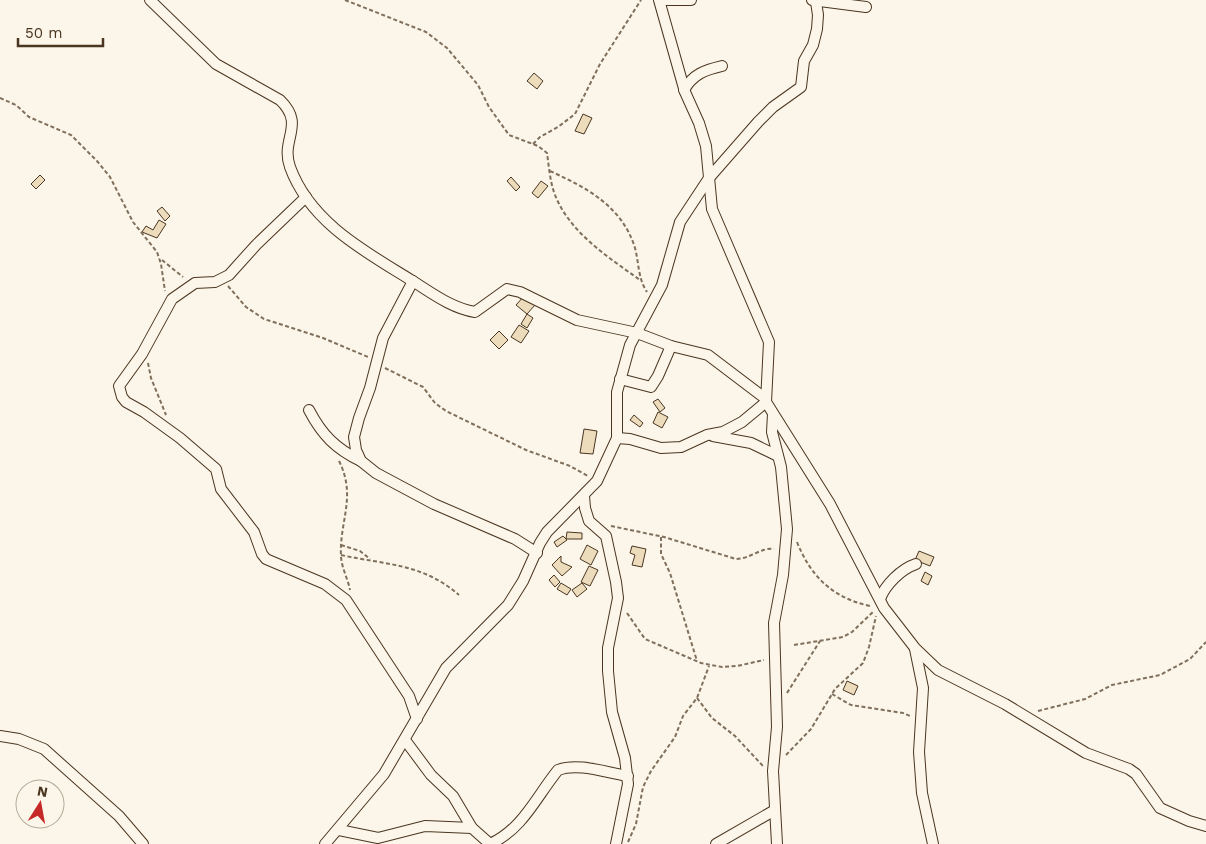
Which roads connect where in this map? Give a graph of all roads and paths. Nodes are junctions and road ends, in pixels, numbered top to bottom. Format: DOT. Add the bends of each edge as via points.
graph roads {
  1 [pos="150,0"];
  2 [pos="345,0"];
  3 [pos="640,0"];
  4 [pos="659,0"];
  5 [pos="664,0"];
  6 [pos="691,0"];
  7 [pos="813,1"];
  8 [pos="866,7"];
  9 [pos="722,66"];
  10 [pos="684,90"];
  11 [pos="0,98"];
  12 [pos="533,144"];
  13 [pos="550,171"];
  14 [pos="708,178"];
  15 [pos="306,197"];
  16 [pos="160,259"];
  17 [pos="222,278"];
  18 [pos="640,280"];
  19 [pos="413,281"];
  20 [pos="195,283"];
  21 [pos="165,293"];
  22 [pos="653,301"];
  23 [pos="637,333"];
  24 [pos="148,341"];
  25 [pos="670,346"];
  26 [pos="376,363"];
  27 [pos="620,379"];
  28 [pos="766,400"];
  29 [pos="309,410"];
  30 [pos="773,414"];
  31 [pos="166,428"];
  32 [pos="707,436"];
  33 [pos="617,438"];
  34 [pos="331,443"];
  35 [pos="778,456"];
  36 [pos="361,461"];
  37 [pos="598,481"];
  38 [pos="584,496"];
  39 [pos="596,524"];
  40 [pos="795,535"];
  41 [pos="661,538"];
  42 [pos="341,545"];
  43 [pos="536,553"];
  44 [pos="786,554"];
  45 [pos="341,555"];
  46 [pos="371,560"];
  47 [pos="916,564"];
  48 [pos="459,595"];
  49 [pos="618,598"];
  50 [pos="880,599"];
  51 [pos="346,600"];
  52 [pos="876,610"];
  53 [pos="820,641"];
  54 [pos="1206,642"];
  55 [pos="794,645"];
  56 [pos="915,648"];
  57 [pos="776,652"];
  58 [pos="698,662"];
  59 [pos="709,666"];
  60 [pos="832,694"];
  61 [pos="697,698"];
  62 [pos="777,704"];
  63 [pos="1023,715"];
  64 [pos="417,719"];
  65 [pos="921,726"];
  66 [pos="0,736"];
  67 [pos="405,740"];
  68 [pos="774,763"];
  69 [pos="628,776"];
  70 [pos="773,776"];
  71 [pos="775,810"];
  72 [pos="1206,826"];
  73 [pos="472,828"];
  74 [pos="338,830"];
  75 [pos="143,844"];
  76 [pos="325,844"];
  77 [pos="490,844"];
  78 [pos="616,844"];
  79 [pos="627,844"];
  80 [pos="716,844"];
  81 [pos="777,844"];
  82 [pos="932,844"];
  1 -- 15 [label="street" via="216,64 280,100 288,108 294,121 287,157"];
  2 -- 12 [label="path" via="426,32 447,48 478,85 488,107 505,131 517,140"];
  3 -- 12 [label="path" via="600,64 575,114"];
  4 -- 10 [label="street"];
  5 -- 6 [label="street"];
  7 -- 8 [label="street"];
  7 -- 14 [label="street" via="818,15 817,28 814,45 804,61 801,87 773,107"];
  9 -- 10 [label="street" via="697,74"];
  10 -- 14 [label="street" via="706,146"];
  11 -- 16 [label="path" via="16,105 36,121 61,130 86,149 110,178 133,222"];
  12 -- 13 [label="path" via="547,153"];
  13 -- 18 [label="path" via="557,199 575,228"];
  13 -- 18 [label="path" via="588,189 618,217 633,242"];
  14 -- 22 [label="street" via="680,222 662,284"];
  14 -- 28 [label="street" via="712,209 768,342"];
  15 -- 17 [label="street" via="229,275"];
  15 -- 19 [label="street" via="334,229 358,248"];
  16 -- 20 [label="path"];
  16 -- 21 [label="path"];
  17 -- 20 [label="street" via="215,282"];
  17 -- 26 [label="path" via="246,308 264,319 322,338"];
  18 -- 22 [label="path"];
  19 -- 23 [label="street" via="466,311 475,312 508,289 577,320"];
  19 -- 26 [label="street" via="391,321"];
  20 -- 24 [label="street" via="172,299"];
  22 -- 23 [label="street"];
  23 -- 25 [label="street"];
  23 -- 27 [label="street"];
  24 -- 31 [label="path" via="151,378 165,411"];
  24 -- 31 [label="street" via="120,390 126,402"];
  25 -- 27 [label="street" via="651,387"];
  25 -- 28 [label="street" via="708,355"];
  26 -- 36 [label="street" via="354,437"];
  26 -- 37 [label="path" via="416,382 446,411"];
  27 -- 33 [label="street"];
  28 -- 30 [label="street"];
  28 -- 32 [label="street" via="742,422"];
  29 -- 34 [label="street"];
  30 -- 35 [label="street" via="772,432"];
  30 -- 50 [label="street" via="830,504"];
  31 -- 51 [label="street" via="216,469 222,489 254,532 266,559 325,584"];
  32 -- 33 [label="street" via="670,449"];
  32 -- 35 [label="street" via="751,443"];
  33 -- 37 [label="street"];
  34 -- 36 [label="street"];
  34 -- 42 [label="path" via="348,496"];
  35 -- 44 [label="street" via="786,506"];
  36 -- 43 [label="street" via="376,474 434,504 515,539"];
  37 -- 38 [label="street"];
  38 -- 39 [label="street" via="589,521"];
  38 -- 43 [label="street" via="547,532"];
  39 -- 41 [label="path"];
  39 -- 49 [label="street" via="610,547"];
  40 -- 52 [label="path" via="807,564 827,588 844,598 876,607"];
  41 -- 44 [label="path" via="736,559 770,548"];
  41 -- 58 [label="path" via="661,554"];
  42 -- 45 [label="path"];
  42 -- 46 [label="path"];
  43 -- 64 [label="street" via="508,605 446,668"];
  44 -- 57 [label="street" via="774,623"];
  45 -- 46 [label="path"];
  45 -- 51 [label="path" via="342,570 350,588"];
  46 -- 48 [label="path" via="420,570 447,584"];
  47 -- 50 [label="street" via="909,566 893,581"];
  49 -- 58 [label="path" via="645,639"];
  49 -- 69 [label="street" via="608,648 608,671 612,712"];
  50 -- 56 [label="street"];
  51 -- 64 [label="street" via="409,696"];
  52 -- 53 [label="path" via="843,637"];
  52 -- 60 [label="path" via="870,647 863,663"];
  53 -- 55 [label="path"];
  53 -- 62 [label="path"];
  54 -- 63 [label="path" via="1190,659 1160,675 1112,685 1085,699"];
  56 -- 63 [label="street" via="949,677"];
  56 -- 65 [label="street" via="923,688"];
  57 -- 59 [label="path" via="752,664"];
  57 -- 62 [label="street"];
  58 -- 59 [label="path"];
  59 -- 61 [label="path"];
  60 -- 65 [label="path" via="851,705 903,713"];
  60 -- 68 [label="path" via="800,742"];
  61 -- 70 [label="path" via="712,718 735,736"];
  61 -- 79 [label="path" via="683,716 675,737 650,771 643,787 636,824"];
  62 -- 68 [label="street"];
  63 -- 72 [label="street" via="1086,753 1129,769 1160,808"];
  64 -- 67 [label="street"];
  65 -- 82 [label="street" via="922,793"];
  66 -- 75 [label="street" via="19,739 44,750 119,816"];
  67 -- 73 [label="street" via="431,775 453,796"];
  67 -- 74 [label="street" via="384,774"];
  68 -- 70 [label="street"];
  69 -- 77 [label="street" via="579,767 558,770 518,826 504,838"];
  69 -- 78 [label="street"];
  70 -- 71 [label="street"];
  71 -- 80 [label="street"];
  71 -- 81 [label="street"];
  73 -- 74 [label="street" via="426,826 378,838"];
  73 -- 77 [label="street"];
  74 -- 76 [label="street"];
}
